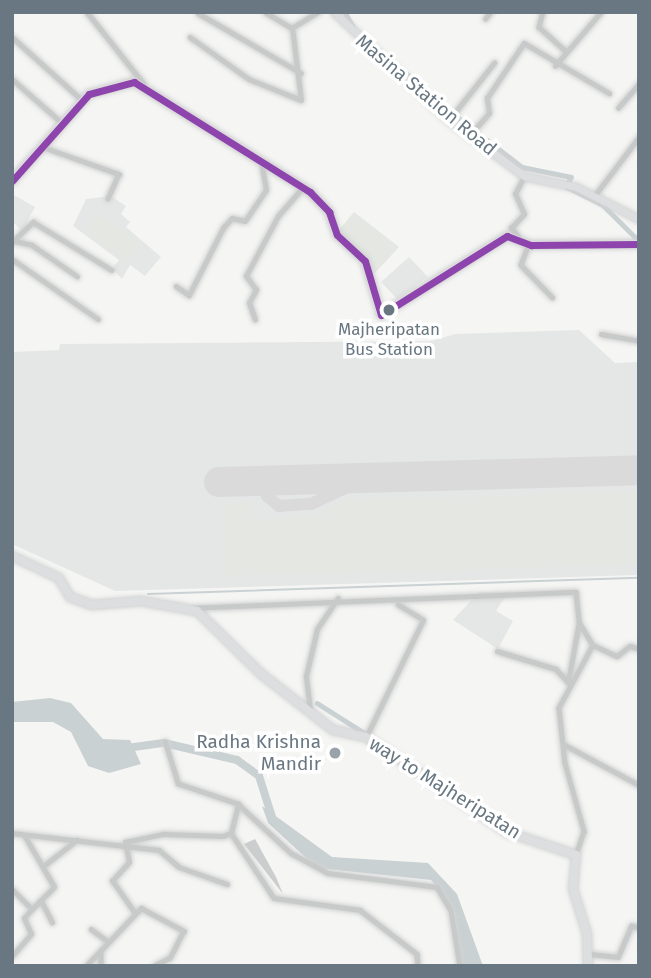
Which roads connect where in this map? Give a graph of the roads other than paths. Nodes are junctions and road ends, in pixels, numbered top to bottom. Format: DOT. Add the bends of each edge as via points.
graph roads {
  1 [pos="87,12"];
  2 [pos="265,12"];
  3 [pos="318,12"];
  4 [pos="490,12"];
  5 [pos="543,12"];
  6 [pos="601,12"];
  7 [pos="198,13"];
  8 [pos="336,13"];
  9 [pos="485,19"];
  10 [pos="292,29"];
  11 [pos="12,37"];
  12 [pos="190,37"];
  13 [pos="566,51"];
  14 [pos="494,63"];
  15 [pos="555,65"];
  16 [pos="301,73"];
  17 [pos="12,79"];
  18 [pos="144,84"];
  19 [pos="639,84"];
  20 [pos="609,93"];
  21 [pos="82,100"];
  22 [pos="618,108"];
  23 [pos="449,120"];
  24 [pos="62,123"];
  25 [pos="470,135"];
  26 [pos="639,137"];
  27 [pos="42,146"];
  28 [pos="262,161"];
  29 [pos="524,176"];
  30 [pos="12,181"];
  31 [pos="303,186"];
  32 [pos="595,195"];
  33 [pos="108,199"];
  34 [pos="639,219"];
  35 [pos="519,238"];
  36 [pos="14,242"];
  37 [pos="529,244"];
  38 [pos="639,244"];
  39 [pos="12,259"];
  40 [pos="112,270"];
  41 [pos="77,276"];
  42 [pos="176,286"];
  43 [pos="552,297"];
  44 [pos="98,319"];
  45 [pos="255,320"];
  46 [pos="601,334"];
  47 [pos="639,341"];
  48 [pos="12,556"];
  49 [pos="338,597"];
  50 [pos="398,605"];
  51 [pos="188,609"];
  52 [pos="579,622"];
  53 [pos="593,645"];
  54 [pos="639,649"];
  55 [pos="498,651"];
  56 [pos="568,682"];
  57 [pos="310,710"];
  58 [pos="366,737"];
  59 [pos="165,743"];
  60 [pos="562,744"];
  61 [pos="639,785"];
  62 [pos="238,804"];
  63 [pos="230,833"];
  64 [pos="12,834"];
  65 [pos="25,837"];
  66 [pos="77,840"];
  67 [pos="125,842"];
  68 [pos="576,855"];
  69 [pos="46,864"];
  70 [pos="227,884"];
  71 [pos="12,889"];
  72 [pos="41,900"];
  73 [pos="32,909"];
  74 [pos="134,912"];
  75 [pos="51,922"];
  76 [pos="639,927"];
  77 [pos="91,929"];
  78 [pos="106,940"];
  79 [pos="101,950"];
  80 [pos="590,954"];
  81 [pos="12,956"];
  82 [pos="86,966"];
  83 [pos="102,966"];
  84 [pos="155,966"];
  85 [pos="418,966"];
  86 [pos="460,966"];
  87 [pos="588,966"];
  1 -- 18 [label="street"];
  2 -- 10 [label="street"];
  3 -- 10 [label="street"];
  4 -- 9 [label="street"];
  5 -- 13 [label="street" via="539,27"];
  6 -- 13 [label="street"];
  7 -- 16 [label="street"];
  8 -- 23 [label="street, Masina Station Road"];
  10 -- 16 [label="street"];
  11 -- 21 [label="street"];
  12 -- 16 [label="street" via="249,79 301,100"];
  13 -- 15 [label="street"];
  14 -- 23 [label="street"];
  15 -- 20 [label="street"];
  15 -- 25 [label="street" via="521,44 487,98 489,113"];
  17 -- 24 [label="street"];
  18 -- 21 [label="main road" via="110,83"];
  18 -- 28 [label="main road"];
  19 -- 22 [label="street"];
  21 -- 24 [label="main road"];
  23 -- 25 [label="street, Masina Station Road"];
  24 -- 27 [label="main road"];
  25 -- 29 [label="street, Masina Station Road"];
  26 -- 32 [label="street"];
  27 -- 30 [label="main road"];
  27 -- 33 [label="street" via="120,174"];
  28 -- 31 [label="main road"];
  28 -- 42 [label="street" via="266,190 245,222 232,218 223,228 189,295"];
  29 -- 32 [label="street, Masina Station Road"];
  29 -- 35 [label="street" via="515,194 524,214 511,228"];
  31 -- 35 [label="main road" via="329,212 337,235 365,261 381,315 501,239"];
  31 -- 45 [label="street" via="278,216 246,276 256,290 249,302"];
  32 -- 34 [label="street, Masina Station Road"];
  35 -- 37 [label="main road"];
  36 -- 40 [label="street" via="33,222"];
  36 -- 41 [label="street" via="32,245"];
  37 -- 38 [label="main road"];
  37 -- 43 [label="street" via="521,265"];
  39 -- 44 [label="street"];
  46 -- 47 [label="street"];
  48 -- 51 [label="main road, way to Majheripatan" via="60,578 70,597 92,605 141,601"];
  49 -- 51 [label="street" via="193,603"];
  49 -- 52 [label="street" via="574,592"];
  49 -- 57 [label="street" via="317,629 306,676"];
  50 -- 58 [label="street" via="423,620"];
  51 -- 57 [label="main road, way to Majheripatan" via="216,624 260,673"];
  52 -- 53 [label="street"];
  52 -- 56 [label="street"];
  53 -- 54 [label="street" via="617,656 630,646"];
  53 -- 56 [label="street"];
  55 -- 56 [label="street" via="556,670"];
  56 -- 60 [label="street" via="559,708"];
  57 -- 58 [label="main road, way to Majheripatan" via="333,730"];
  58 -- 68 [label="main road, way to Majheripatan" via="507,832"];
  59 -- 62 [label="street" via="178,784"];
  60 -- 61 [label="street"];
  60 -- 68 [label="street" via="584,831"];
  62 -- 63 [label="street"];
  62 -- 86 [label="street" via="291,853 328,873 437,887 451,910"];
  63 -- 67 [label="street"];
  63 -- 85 [label="street" via="274,898 297,906 360,910 417,954"];
  64 -- 65 [label="street"];
  65 -- 66 [label="street"];
  65 -- 69 [label="street"];
  66 -- 67 [label="street"];
  66 -- 69 [label="street"];
  67 -- 70 [label="street" via="159,850 179,867"];
  67 -- 74 [label="street" via="129,862 112,881"];
  68 -- 80 [label="main road" via="575,901"];
  69 -- 72 [label="street" via="55,884"];
  71 -- 73 [label="street"];
  72 -- 73 [label="street"];
  72 -- 75 [label="street"];
  73 -- 81 [label="street" via="24,918 31,934"];
  74 -- 78 [label="street"];
  74 -- 84 [label="street" via="154,911 184,931 170,958"];
  76 -- 80 [label="street" via="631,926 618,957"];
  77 -- 78 [label="street"];
  78 -- 79 [label="street"];
  79 -- 82 [label="street"];
  79 -- 83 [label="street"];
  80 -- 87 [label="main road"];
}
